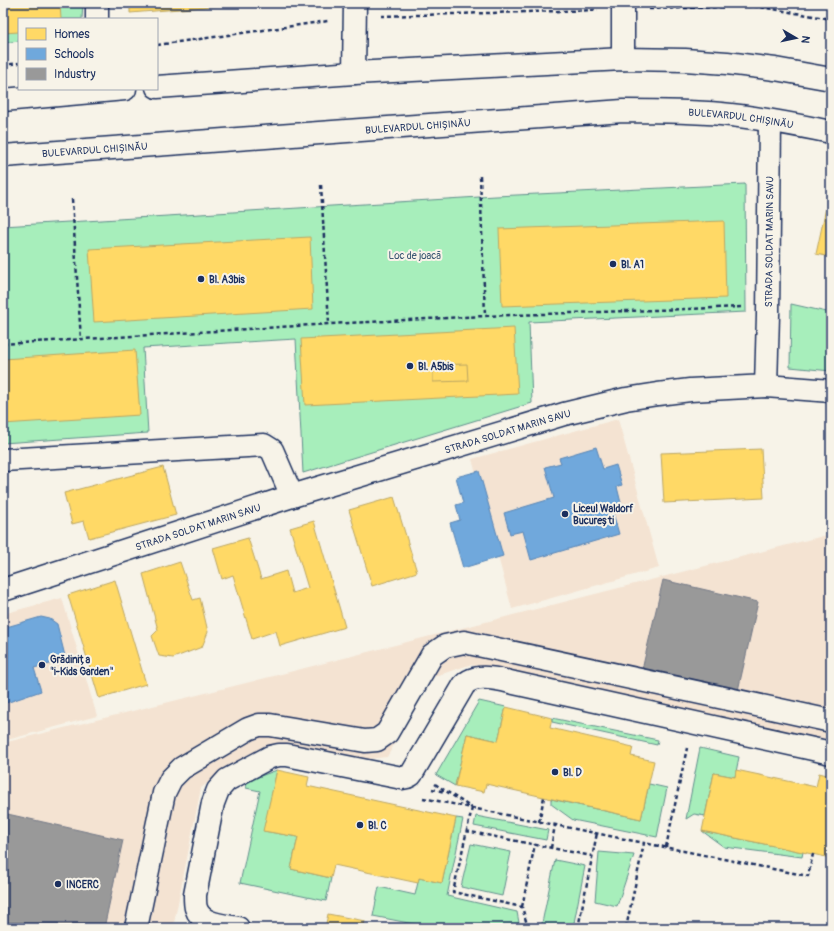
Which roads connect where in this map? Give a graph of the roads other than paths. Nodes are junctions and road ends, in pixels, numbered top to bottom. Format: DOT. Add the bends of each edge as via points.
graph roads {
  1 [pos="97,3"];
  2 [pos="623,6"];
  3 [pos="355,10"];
  4 [pos="97,18"];
  5 [pos="623,59"];
  6 [pos="354,73"];
  7 [pos="831,79"];
  8 [pos="158,87"];
  9 [pos="97,90"];
  10 [pos="3,100"];
  11 [pos="770,121"];
  12 [pos="831,132"];
  13 [pos="3,156"];
  14 [pos="766,386"];
  15 [pos="831,391"];
  16 [pos="3,460"];
  17 [pos="292,496"];
  18 [pos="3,590"];
  19 [pos="831,721"];
  20 [pos="831,753"];
  21 [pos="136,928"];
  22 [pos="238,928"];
  1 -- 4 [label="main road"];
  2 -- 5 [label="main road"];
  3 -- 6 [label="main road"];
  5 -- 6 [label="main road"];
  5 -- 7 [label="main road" via="727,63"];
  6 -- 8 [label="main road"];
  9 -- 10 [label="main road"];
  11 -- 12 [label="main road, BULEVARDUL CHIȘINĂU"];
  11 -- 13 [label="main road, BULEVARDUL CHIȘINĂU" via="723,114 623,110"];
  11 -- 14 [label="main road, STRADA SOLDAT MARIN SAVU"];
  14 -- 15 [label="main road"];
  14 -- 17 [label="main road, STRADA SOLDAT MARIN SAVU" via="690,390 626,399 564,414"];
  16 -- 17 [label="main road" via="264,444 272,450"];
  17 -- 18 [label="main road, STRADA SOLDAT MARIN SAVU"];
  19 -- 21 [label="main road" via="464,642 445,646 432,656 387,733 377,740 365,741 259,725 182,768 171,779 164,793"];
  20 -- 22 [label="main road" via="514,682 490,678 470,680 464,685 411,775 407,777 279,754 227,780 218,790 213,803 194,895 196,908 201,916 209,922"];
}
